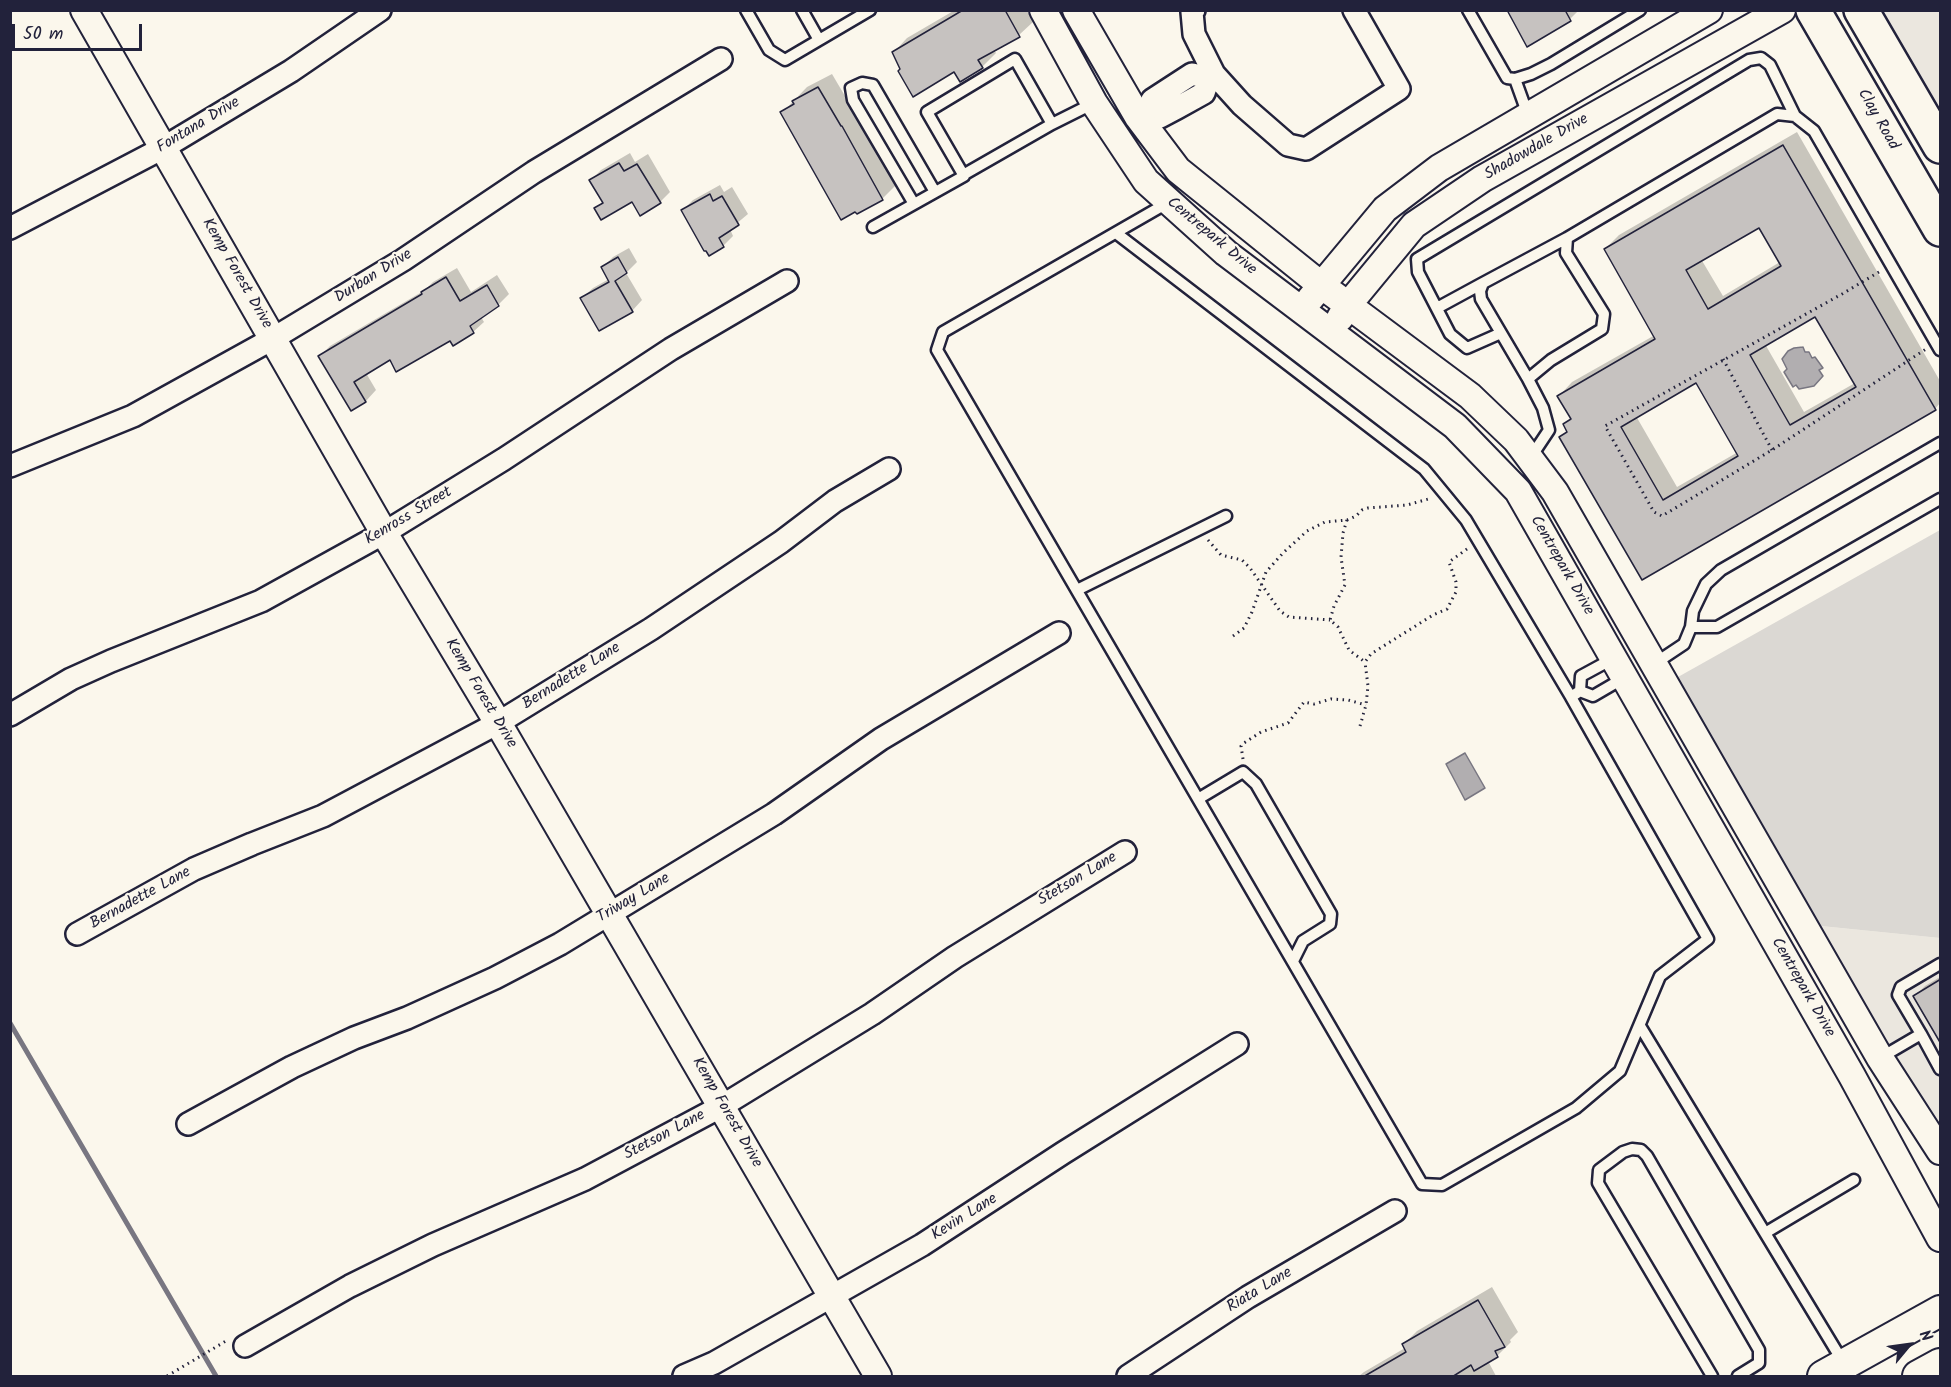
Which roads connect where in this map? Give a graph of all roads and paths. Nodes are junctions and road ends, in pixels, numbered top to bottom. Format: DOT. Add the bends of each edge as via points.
graph roads {
  1 [pos="84,10"];
  2 [pos="380,10"];
  3 [pos="746,10"];
  4 [pos="802,10"];
  5 [pos="870,10"];
  6 [pos="1043,10"];
  7 [pos="1076,10"];
  8 [pos="1354,10"];
  9 [pos="1468,10"];
  10 [pos="1640,10"];
  11 [pos="1709,10"];
  12 [pos="1782,10"];
  13 [pos="1813,10"];
  14 [pos="1861,10"];
  15 [pos="1193,11"];
  16 [pos="819,40"];
  17 [pos="721,60"];
  18 [pos="1211,76"];
  19 [pos="1515,79"];
  20 [pos="1094,103"];
  21 [pos="1141,116"];
  22 [pos="1528,116"];
  23 [pos="1795,116"];
  24 [pos="1052,124"];
  25 [pos="1116,136"];
  26 [pos="1544,144"];
  27 [pos="1940,144"];
  28 [pos="163,148"];
  29 [pos="963,175"];
  30 [pos="935,192"];
  31 [pos="1169,202"];
  32 [pos="914,204"];
  33 [pos="873,227"];
  34 [pos="10,228"];
  35 [pos="1941,229"];
  36 [pos="1116,233"];
  37 [pos="1567,238"];
  38 [pos="1891,264"];
  39 [pos="787,281"];
  40 [pos="1483,283"];
  41 [pos="1322,285"];
  42 [pos="1348,305"];
  43 [pos="1437,308"];
  44 [pos="1301,310"];
  45 [pos="1331,333"];
  46 [pos="1501,333"];
  47 [pos="274,338"];
  48 [pos="1938,346"];
  49 [pos="1724,359"];
  50 [pos="1528,379"];
  51 [pos="1941,443"];
  52 [pos="1772,450"];
  53 [pos="1530,458"];
  54 [pos="10,466"];
  55 [pos="889,469"];
  56 [pos="1505,477"];
  57 [pos="1445,494"];
  58 [pos="1941,499"];
  59 [pos="1226,516"];
  60 [pos="1347,520"];
  61 [pos="1204,526"];
  62 [pos="384,533"];
  63 [pos="1479,541"];
  64 [pos="1261,584"];
  65 [pos="1077,590"];
  66 [pos="1330,620"];
  67 [pos="1691,627"];
  68 [pos="1059,633"];
  69 [pos="1233,636"];
  70 [pos="1651,658"];
  71 [pos="1365,662"];
  72 [pos="1618,670"];
  73 [pos="1575,694"];
  74 [pos="1366,705"];
  75 [pos="10,715"];
  76 [pos="498,723"];
  77 [pos="1360,726"];
  78 [pos="1243,772"];
  79 [pos="1198,799"];
  80 [pos="1125,852"];
  81 [pos="1765,858"];
  82 [pos="1737,874"];
  83 [pos="609,914"];
  84 [pos="77,934"];
  85 [pos="1293,961"];
  86 [pos="1941,964"];
  87 [pos="1640,1026"];
  88 [pos="1921,1034"];
  89 [pos="1236,1044"];
  90 [pos="1880,1058"];
  91 [pos="1941,1069"];
  92 [pos="1852,1076"];
  93 [pos="722,1106"];
  94 [pos="188,1125"];
  95 [pos="1941,1151"];
  96 [pos="1854,1180"];
  97 [pos="1395,1211"];
  98 [pos="1765,1233"];
  99 [pos="1941,1238"];
  100 [pos="832,1297"];
  101 [pos="1941,1311"];
  102 [pos="237,1343"];
  103 [pos="1833,1361"];
  104 [pos="1941,1364"];
  105 [pos="167,1377"];
  106 [pos="684,1377"];
  107 [pos="878,1377"];
  108 [pos="1128,1377"];
  109 [pos="1712,1377"];
  110 [pos="1738,1377"];
  111 [pos="1918,1377"];
  1 -- 28 [label="street, Kemp Forest Drive"];
  2 -- 28 [label="street, Fontana Drive" via="291,71"];
  3 -- 16 [label="lane" via="769,50 785,60"];
  4 -- 16 [label="lane"];
  5 -- 16 [label="lane"];
  6 -- 20 [label="street, Centrepark Drive"];
  7 -- 21 [label="street, Centrepark Drive"];
  8 -- 18 [label="street" via="1399,89 1306,149 1288,145"];
  9 -- 19 [label="lane" via="1507,78"];
  10 -- 19 [label="lane" via="1551,64"];
  11 -- 22 [label="street, Shadowdale Drive"];
  12 -- 26 [label="street, Shadowdale Drive"];
  13 -- 35 [label="main road, Clay Road"];
  14 -- 27 [label="main road"];
  15 -- 18 [label="street" via="1194,34"];
  17 -- 47 [label="street, Durban Drive" via="534,172 403,260"];
  18 -- 21 [label="street" via="1204,93 1196,98 1160,117"];
  19 -- 22 [label="lane"];
  20 -- 24 [label="lane"];
  20 -- 25 [label="street, Centrepark Drive"];
  21 -- 25 [label="street"];
  21 -- 41 [label="street, Centrepark Drive" via="1178,171"];
  22 -- 26 [label="street"];
  22 -- 41 [label="street, Shadowdale Drive" via="1439,168 1385,208"];
  23 -- 37 [label="lane" via="1778,114"];
  23 -- 38 [label="lane" via="1815,131"];
  23 -- 43 [label="lane" via="1770,65 1761,58 1749,60 1417,259 1418,273"];
  24 -- 29 [label="lane"];
  24 -- 29 [label="lane" via="1015,59 927,111"];
  25 -- 31 [label="street, Centrepark Drive" via="1146,181"];
  26 -- 42 [label="street, Shadowdale Drive" via="1482,179 1414,225"];
  28 -- 34 [label="street, Fontana Drive"];
  28 -- 47 [label="street, Kemp Forest Drive"];
  29 -- 30 [label="lane"];
  30 -- 32 [label="lane"];
  30 -- 32 [label="lane" via="873,85 862,83 850,88 852,100"];
  31 -- 36 [label="lane"];
  31 -- 44 [label="street, Centrepark Drive" via="1226,253"];
  32 -- 33 [label="lane"];
  36 -- 57 [label="lane" via="1424,469"];
  36 -- 65 [label="lane" via="943,332 938,350"];
  37 -- 40 [label="lane"];
  37 -- 50 [label="lane" via="1566,253 1604,314 1602,329"];
  38 -- 48 [label="lane"];
  38 -- 49 [label="path"];
  39 -- 62 [label="street, Kenross Street" via="671,349"];
  40 -- 43 [label="lane"];
  40 -- 46 [label="lane" via="1481,299"];
  41 -- 42 [label="street, Centrepark Drive"];
  41 -- 44 [label="street, Shadowdale Drive"];
  42 -- 45 [label="street, Shadowdale Drive"];
  42 -- 53 [label="street, Centrepark Drive" via="1470,396"];
  43 -- 46 [label="lane" via="1450,334 1467,348"];
  44 -- 45 [label="street, Centrepark Drive"];
  45 -- 56 [label="street, Centrepark Drive" via="1455,426"];
  46 -- 50 [label="lane"];
  47 -- 54 [label="street, Durban Drive" via="133,416"];
  47 -- 62 [label="street, Kemp Forest Drive"];
  48 -- 52 [label="path"];
  49 -- 52 [label="path"];
  49 -- 52 [label="path" via="1605,426 1609,434 1654,512 1662,516"];
  50 -- 53 [label="lane" via="1550,430"];
  51 -- 67 [label="lane" via="1721,570 1706,584"];
  53 -- 56 [label="street"];
  53 -- 70 [label="street, Centrepark Drive" via="1556,492"];
  55 -- 76 [label="street, Bernadette Lane" via="835,501 651,629"];
  56 -- 72 [label="street, Centrepark Drive" via="1518,491"];
  57 -- 60 [label="path" via="1407,505 1368,508"];
  57 -- 63 [label="lane"];
  58 -- 67 [label="lane" via="1717,627"];
  59 -- 61 [label="lane"];
  60 -- 64 [label="path" via="1324,522 1306,531 1273,563"];
  60 -- 66 [label="path" via="1341,557 1345,585"];
  61 -- 64 [label="path" via="1210,544 1227,558 1242,560"];
  61 -- 65 [label="lane"];
  62 -- 75 [label="street, Kenross Street" via="261,601 71,679"];
  62 -- 76 [label="street, Kemp Forest Drive"];
  63 -- 71 [label="path" via="1449,562 1456,592 1447,609 1371,654"];
  63 -- 73 [label="lane"];
  64 -- 66 [label="path" via="1289,617"];
  64 -- 69 [label="path" via="1244,628"];
  65 -- 79 [label="lane"];
  66 -- 71 [label="path" via="1338,627 1349,650"];
  67 -- 70 [label="lane" via="1684,644"];
  68 -- 83 [label="street, Triway Lane" via="881,739 774,814"];
  70 -- 72 [label="street"];
  70 -- 81 [label="street, Centrepark Drive"];
  71 -- 74 [label="path"];
  72 -- 73 [label="lane" via="1617,682 1593,696"];
  72 -- 73 [label="lane" via="1605,663 1581,676"];
  72 -- 82 [label="street, Centrepark Drive"];
  73 -- 87 [label="lane" via="1708,939 1660,976"];
  74 -- 77 [label="path"];
  74 -- 78 [label="path" via="1331,699 1314,704 1304,702 1288,723 1261,732 1241,746"];
  76 -- 83 [label="street, Kemp Forest Drive"];
  76 -- 84 [label="street, Bernadette Lane" via="323,816 194,869"];
  78 -- 79 [label="lane"];
  78 -- 85 [label="lane" via="1256,784 1332,914 1330,924 1303,941"];
  79 -- 85 [label="lane"];
  80 -- 93 [label="street, Stetson Lane"];
  81 -- 82 [label="street"];
  81 -- 90 [label="street, Centrepark Drive"];
  82 -- 92 [label="street, Centrepark Drive"];
  83 -- 93 [label="street, Kemp Forest Drive"];
  83 -- 94 [label="street, Triway Lane" via="495,978 312,1057"];
  85 -- 87 [label="lane" via="1422,1184 1442,1185 1576,1108 1620,1071"];
  86 -- 88 [label="lane" via="1898,991"];
  87 -- 98 [label="lane"];
  88 -- 90 [label="lane"];
  88 -- 91 [label="lane"];
  89 -- 100 [label="street, Kevin Lane" via="922,1245"];
  90 -- 92 [label="street"];
  90 -- 95 [label="street, Centrepark Drive"];
  92 -- 99 [label="street, Centrepark Drive"];
  93 -- 100 [label="street, Kemp Forest Drive"];
  93 -- 102 [label="street, Stetson Lane" via="585,1179 432,1245"];
  96 -- 98 [label="lane"];
  97 -- 108 [label="street, Riata Lane" via="1248,1297"];
  98 -- 103 [label="lane"];
  100 -- 106 [label="street, Kevin Lane"];
  100 -- 107 [label="street, Kemp Forest Drive"];
  101 -- 103 [label="main road"];
  102 -- 105 [label="path"];
  104 -- 111 [label="main road"];
  109 -- 110 [label="lane" via="1598,1183 1599,1170 1623,1152 1641,1150 1647,1156 1759,1350 1759,1363"];
}
